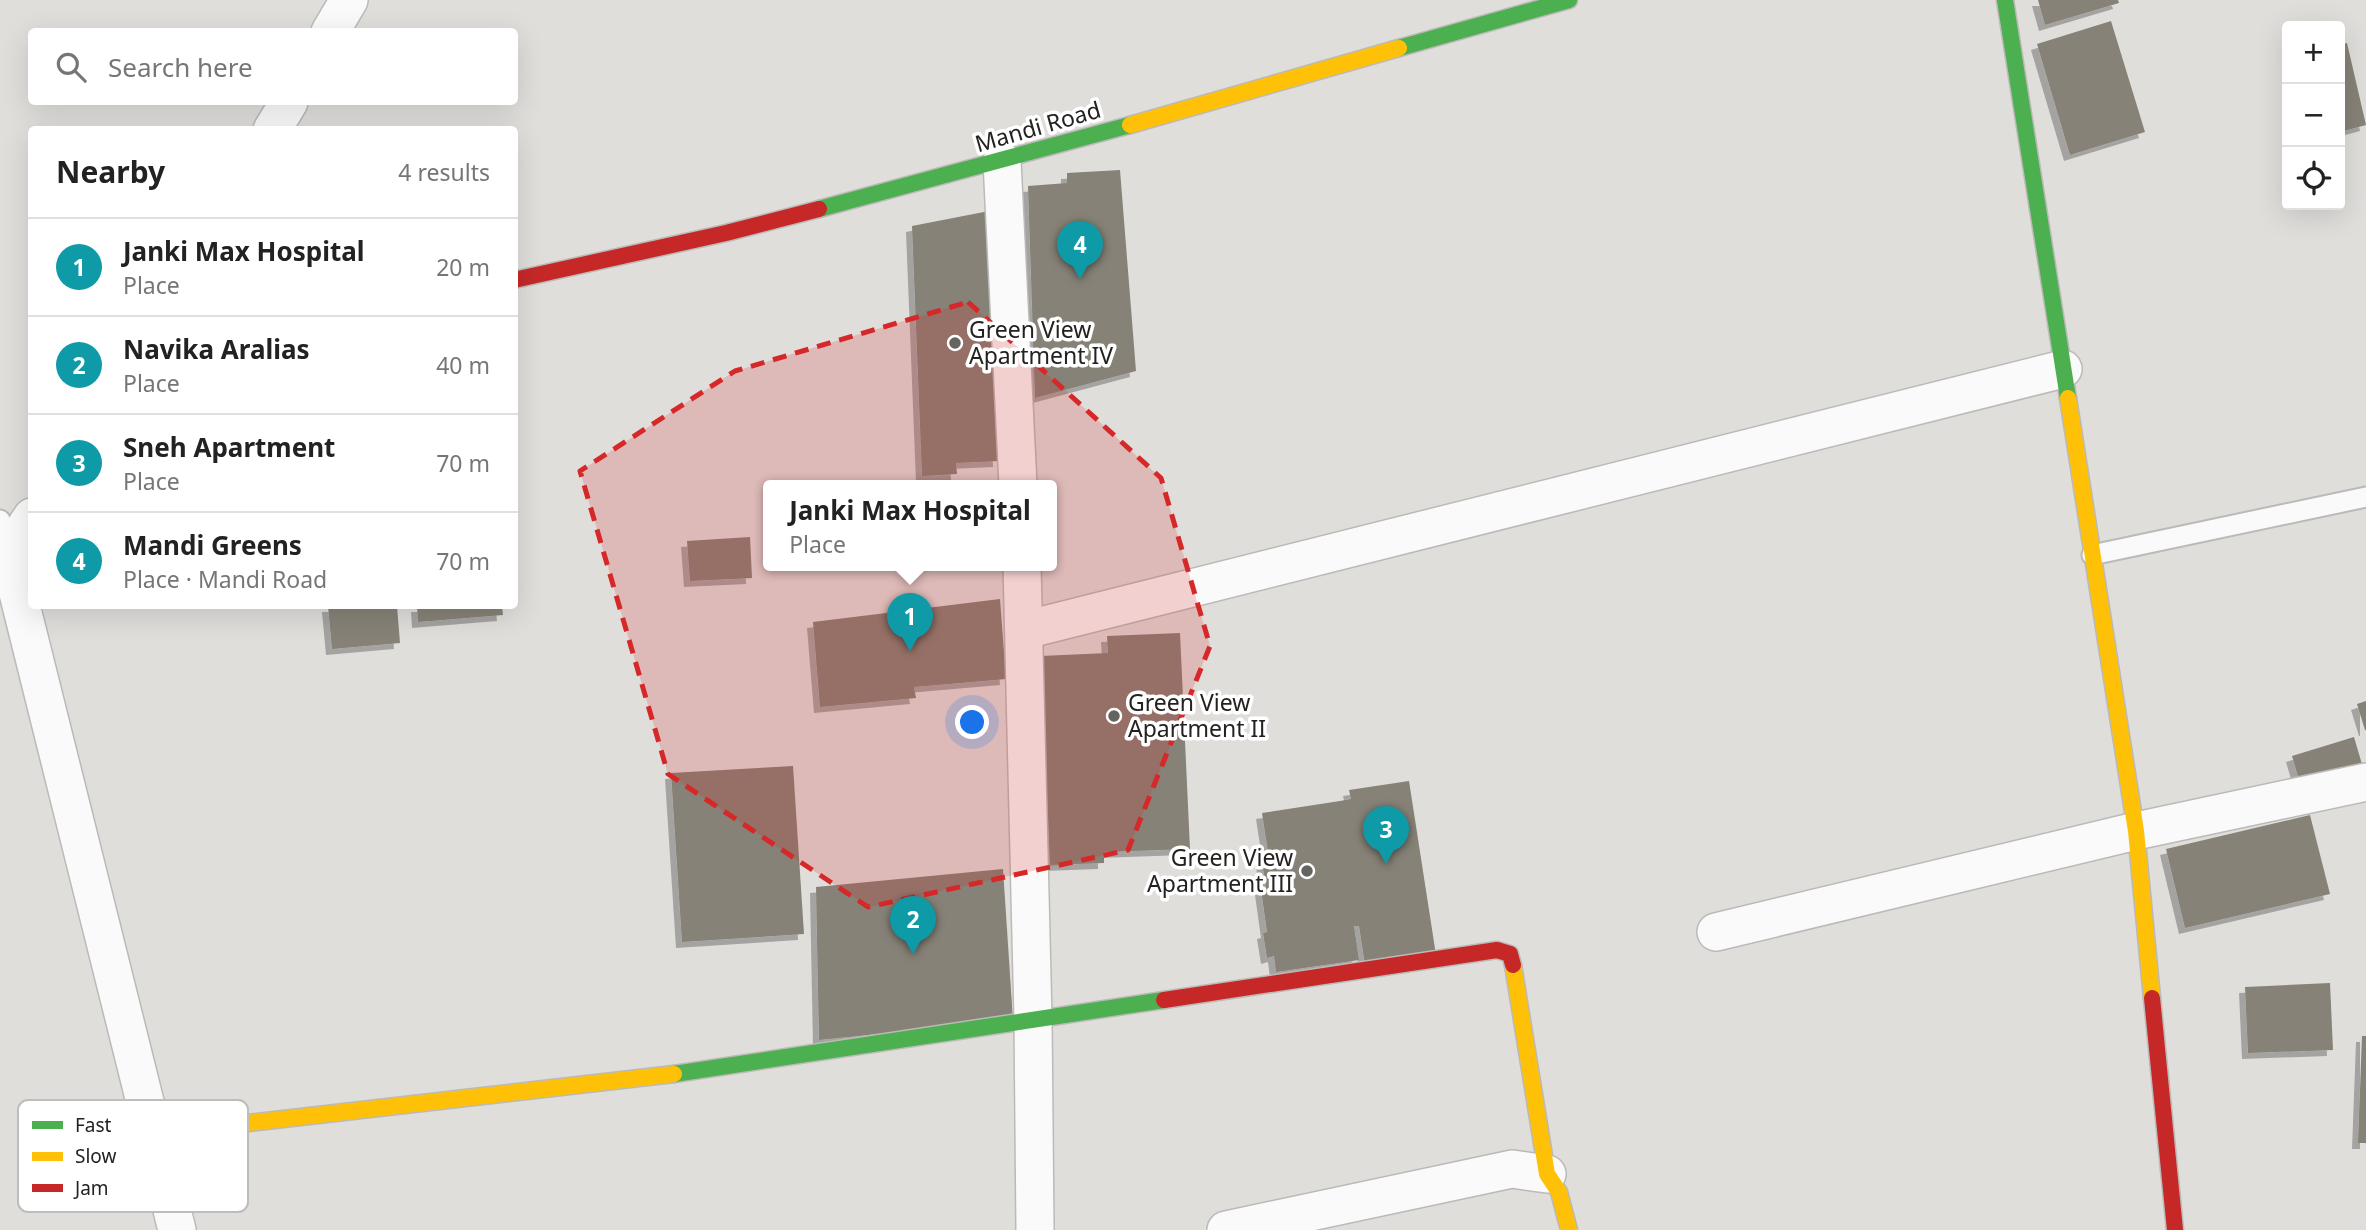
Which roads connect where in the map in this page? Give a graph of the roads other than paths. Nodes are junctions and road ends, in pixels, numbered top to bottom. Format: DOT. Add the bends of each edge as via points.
graph roads {
  1 [pos="349,0"];
  2 [pos="1569,0"];
  3 [pos="2005,0"];
  4 [pos="333,28"];
  5 [pos="287,105"];
  6 [pos="274,126"];
  7 [pos="1002,161"];
  8 [pos="518,278"];
  9 [pos="2063,369"];
  10 [pos="1018,480"];
  11 [pos="2366,497"];
  12 [pos="28,521"];
  13 [pos="3,546"];
  14 [pos="2092,555"];
  15 [pos="1021,571"];
  16 [pos="1025,630"];
  17 [pos="2366,782"];
  18 [pos="2136,831"];
  19 [pos="1716,932"];
  20 [pos="1033,1019"];
  21 [pos="144,1100"];
  22 [pos="248,1123"];
  23 [pos="1547,1174"];
  24 [pos="172,1212"];
  25 [pos="177,1230"];
  26 [pos="1035,1230"];
  27 [pos="1226,1230"];
  28 [pos="1569,1230"];
  29 [pos="2175,1230"];
  1 -- 4 [label="street"];
  2 -- 7 [label="street, Mandi Road"];
  3 -- 9 [label="street"];
  5 -- 6 [label="street"];
  7 -- 8 [label="street, Mandi Road" via="726,233"];
  7 -- 10 [label="street"];
  9 -- 14 [label="street"];
  9 -- 16 [label="street"];
  11 -- 14 [label="lane"];
  12 -- 13 [label="street"];
  13 -- 21 [label="street"];
  14 -- 18 [label="street"];
  15 -- 16 [label="street"];
  16 -- 20 [label="street"];
  17 -- 18 [label="street"];
  18 -- 19 [label="street"];
  18 -- 29 [label="street"];
  20 -- 22 [label="street" via="641,1079"];
  20 -- 23 [label="street" via="1497,950 1510,954 1514,967"];
  20 -- 26 [label="street"];
  23 -- 27 [label="street" via="1512,1169"];
  23 -- 28 [label="street" via="1559,1192"];
  24 -- 25 [label="street"];
}
